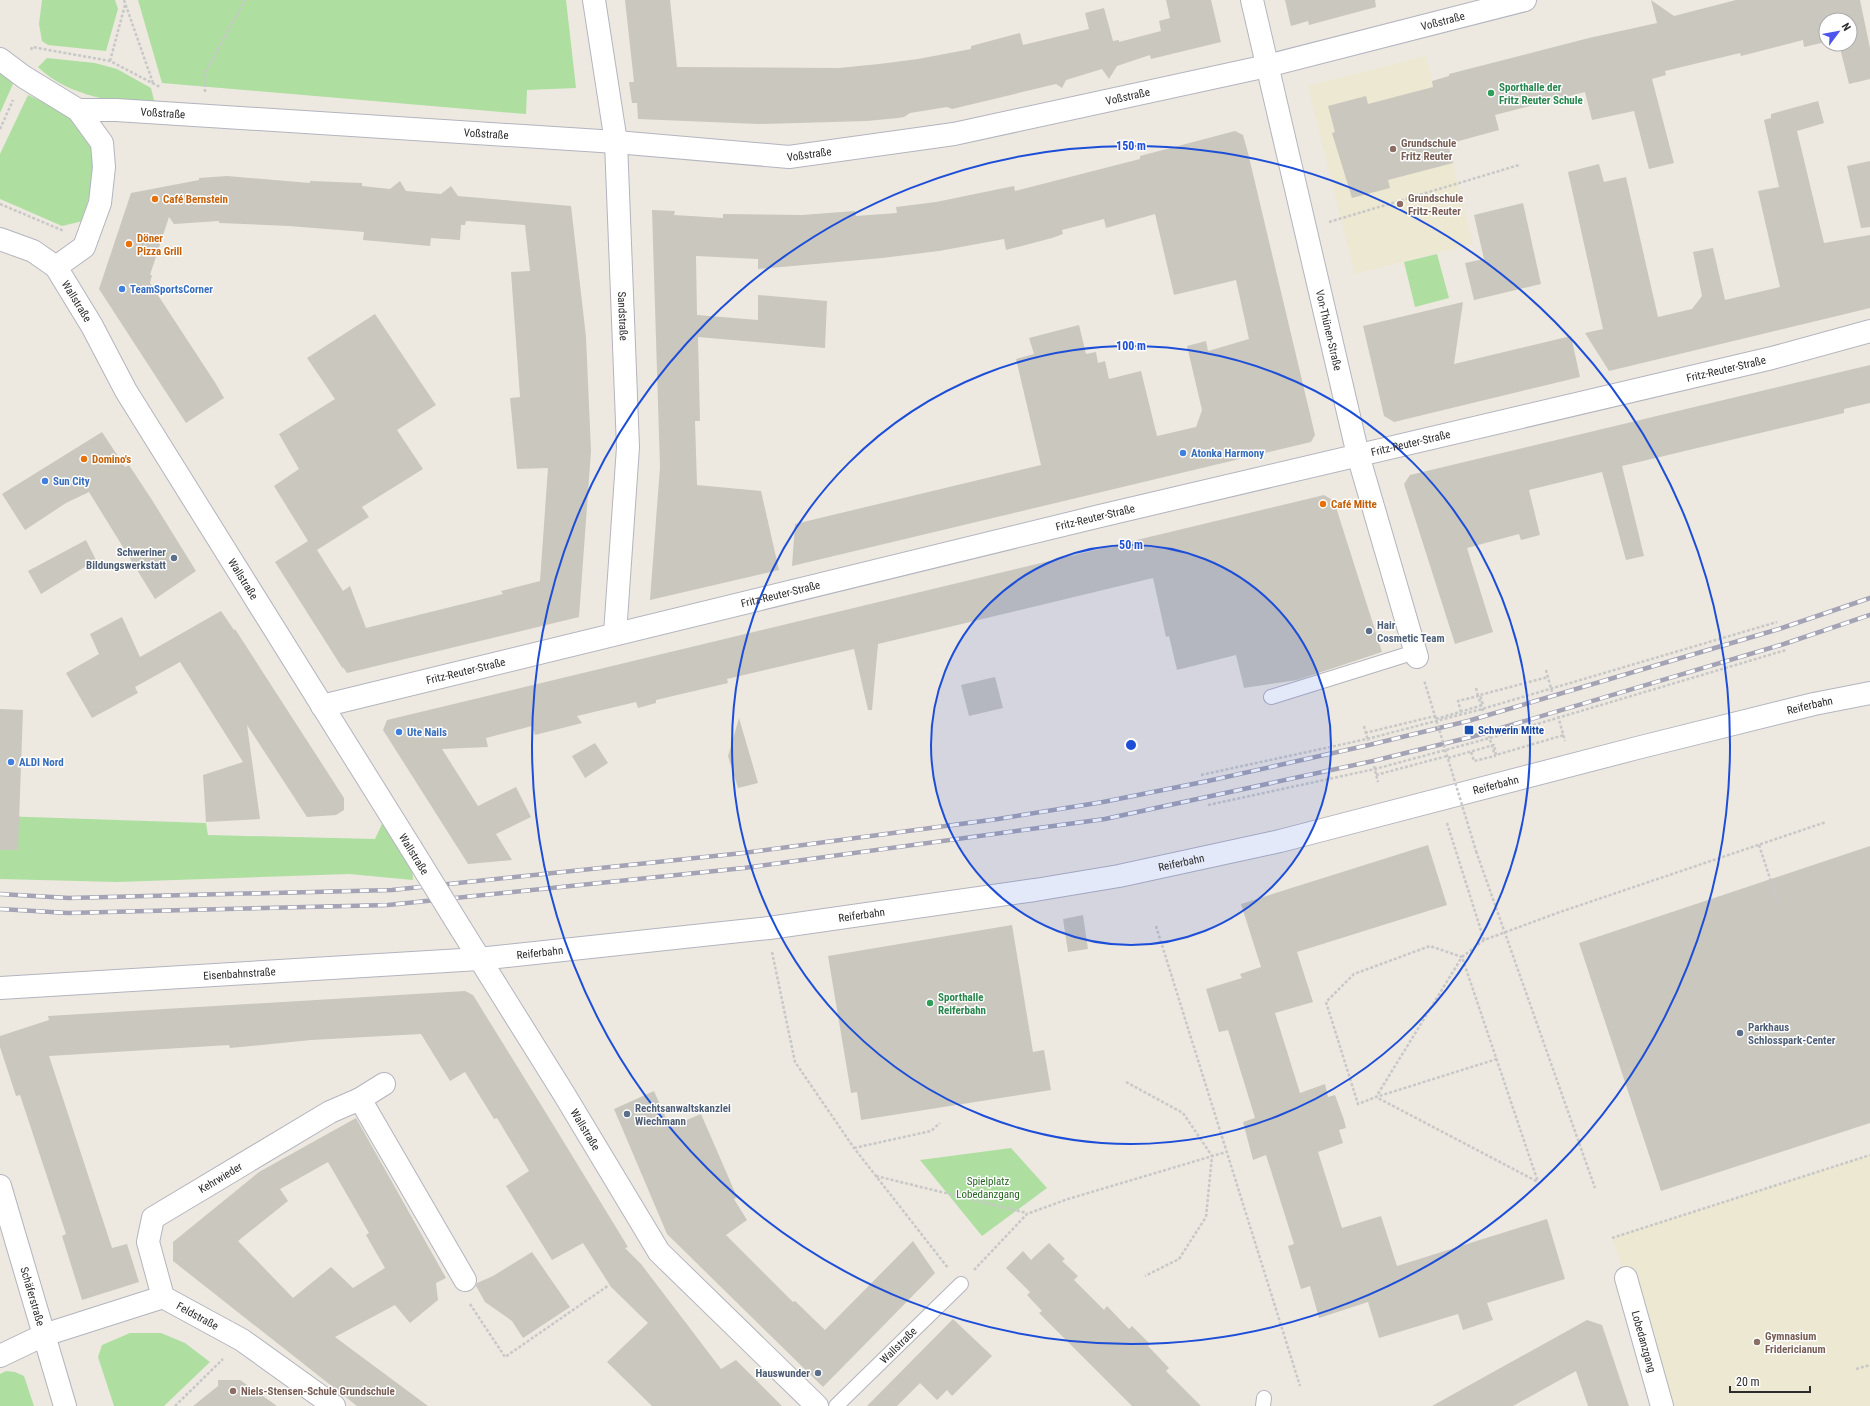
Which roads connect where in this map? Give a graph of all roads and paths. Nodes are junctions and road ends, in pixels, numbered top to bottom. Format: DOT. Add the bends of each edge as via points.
graph roads {
  1 [pos="124,0"];
  2 [pos="245,0"];
  3 [pos="594,0"];
  4 [pos="1252,0"];
  5 [pos="1525,0"];
  6 [pos="125,5"];
  7 [pos="32,47"];
  8 [pos="0,59"];
  9 [pos="110,61"];
  10 [pos="1267,66"];
  11 [pos="153,83"];
  12 [pos="205,93"];
  13 [pos="78,110"];
  14 [pos="163,113"];
  15 [pos="616,142"];
  16 [pos="1519,165"];
  17 [pos="0,204"];
  18 [pos="1305,229"];
  19 [pos="0,238"];
  20 [pos="84,247"];
  21 [pos="56,267"];
  22 [pos="1870,331"];
  23 [pos="1358,455"];
  24 [pos="1778,622"];
  25 [pos="615,634"];
  26 [pos="1786,650"];
  27 [pos="1416,655"];
  28 [pos="1546,670"];
  29 [pos="1548,677"];
  30 [pos="1476,688"];
  31 [pos="1552,691"];
  32 [pos="1870,693"];
  33 [pos="1478,696"];
  34 [pos="1271,697"];
  35 [pos="322,706"];
  36 [pos="1482,710"];
  37 [pos="1461,712"];
  38 [pos="1435,717"];
  39 [pos="1559,717"];
  40 [pos="1364,726"];
  41 [pos="1365,733"];
  42 [pos="1564,735"];
  43 [pos="1490,737"];
  44 [pos="1367,740"];
  45 [pos="1566,742"];
  46 [pos="1471,752"];
  47 [pos="1448,757"];
  48 [pos="1375,767"];
  49 [pos="1376,774"];
  50 [pos="1201,775"];
  51 [pos="1378,782"];
  52 [pos="1208,805"];
  53 [pos="1447,822"];
  54 [pos="1826,822"];
  55 [pos="1759,845"];
  56 [pos="1780,909"];
  57 [pos="1156,926"];
  58 [pos="1506,933"];
  59 [pos="1484,940"];
  60 [pos="772,952"];
  61 [pos="1462,958"];
  62 [pos="479,959"];
  63 [pos="0,988"];
  64 [pos="1497,1059"];
  65 [pos="1126,1082"];
  66 [pos="384,1084"];
  67 [pos="1376,1097"];
  68 [pos="360,1099"];
  69 [pos="940,1124"];
  70 [pos="854,1148"];
  71 [pos="1226,1152"];
  72 [pos="1870,1155"];
  73 [pos="1212,1156"];
  74 [pos="876,1176"];
  75 [pos="0,1186"];
  76 [pos="1595,1188"];
  77 [pos="1027,1214"];
  78 [pos="1612,1238"];
  79 [pos="1145,1276"];
  80 [pos="1626,1278"];
  81 [pos="465,1280"];
  82 [pos="961,1284"];
  83 [pos="609,1285"];
  84 [pos="163,1297"];
  85 [pos="473,1308"];
  86 [pos="44,1335"];
  87 [pos="242,1340"];
  88 [pos="0,1356"];
  89 [pos="1870,1365"];
  90 [pos="1856,1369"];
  91 [pos="1300,1386"];
  92 [pos="65,1406"];
  93 [pos="175,1406"];
  94 [pos="334,1406"];
  95 [pos="816,1406"];
  96 [pos="836,1406"];
  97 [pos="1662,1406"];
  1 -- 6 [label="path"];
  2 -- 12 [label="path" via="205,73"];
  3 -- 15 [label="street, Sandstraße"];
  4 -- 10 [label="street, Von-Thünen-Straße"];
  5 -- 10 [label="street, Voßstraße"];
  6 -- 9 [label="path"];
  6 -- 11 [label="path"];
  7 -- 9 [label="path"];
  8 -- 13 [label="street"];
  9 -- 11 [label="path"];
  10 -- 15 [label="street, Voßstraße" via="954,134 789,157"];
  10 -- 18 [label="street, Von-Thünen-Straße"];
  11 -- 14 [label="path"];
  13 -- 14 [label="street, Voßstraße"];
  13 -- 20 [label="street" via="102,143 104,167 100,203"];
  14 -- 15 [label="street, Voßstraße"];
  15 -- 25 [label="street, Sandstraße" via="628,447"];
  16 -- 18 [label="path"];
  17 -- 20 [label="path" via="69,233"];
  18 -- 23 [label="street, Von-Thünen-Straße"];
  19 -- 21 [label="street, Wallstraße" via="33,250"];
  20 -- 21 [label="street, Wallstraße"];
  21 -- 35 [label="street, Wallstraße" via="92,326 130,398"];
  22 -- 23 [label="street, Fritz-Reuter-Straße" via="1772,358"];
  23 -- 25 [label="street, Fritz-Reuter-Straße"];
  23 -- 27 [label="street, Von-Thünen-Straße"];
  24 -- 31 [label="path"];
  25 -- 35 [label="street, Fritz-Reuter-Straße"];
  26 -- 39 [label="path"];
  27 -- 34 [label="lane"];
  27 -- 38 [label="path"];
  28 -- 29 [label="path"];
  29 -- 31 [label="path"];
  29 -- 37 [label="path" via="1480,695 1483,705"];
  30 -- 33 [label="path"];
  31 -- 36 [label="path"];
  32 -- 62 [label="street, Reiferbahn" via="1814,704 1640,747 1280,841 1119,876 769,928"];
  33 -- 36 [label="path"];
  33 -- 37 [label="path" via="1458,701"];
  35 -- 62 [label="street, Wallstraße, bridge"];
  36 -- 44 [label="path"];
  37 -- 38 [label="path"];
  38 -- 41 [label="path"];
  38 -- 47 [label="path, bridge"];
  39 -- 42 [label="path"];
  39 -- 43 [label="path"];
  40 -- 41 [label="path"];
  41 -- 44 [label="path"];
  42 -- 45 [label="path"];
  42 -- 46 [label="path" via="1496,755 1494,745"];
  43 -- 46 [label="path" via="1494,756 1474,762"];
  43 -- 48 [label="path"];
  44 -- 50 [label="path"];
  46 -- 47 [label="path"];
  47 -- 49 [label="path"];
  47 -- 58 [label="path, bridge" via="1476,851"];
  48 -- 49 [label="path"];
  48 -- 52 [label="path"];
  49 -- 51 [label="path"];
  53 -- 59 [label="path"];
  54 -- 55 [label="path"];
  55 -- 56 [label="path"];
  55 -- 58 [label="path" via="1560,912"];
  57 -- 71 [label="path"];
  58 -- 59 [label="path"];
  58 -- 76 [label="path"];
  59 -- 61 [label="path"];
  60 -- 70 [label="path" via="795,1062"];
  61 -- 64 [label="path"];
  61 -- 67 [label="path"];
  61 -- 67 [label="path" via="1430,946 1354,974 1326,1002 1358,1104"];
  62 -- 63 [label="street, Eisenbahnstraße"];
  62 -- 95 [label="street, Wallstraße" via="659,1252"];
  64 -- 67 [label="path"];
  64 -- 67 [label="path" via="1538,1182"];
  65 -- 73 [label="path" via="1183,1113"];
  66 -- 68 [label="street, Kehrwieder"];
  68 -- 81 [label="street"];
  68 -- 84 [label="street, Kehrwieder" via="330,1112 153,1218 148,1242"];
  69 -- 70 [label="path" via="932,1131"];
  70 -- 74 [label="path"];
  71 -- 73 [label="path"];
  71 -- 91 [label="path"];
  72 -- 78 [label="path"];
  73 -- 77 [label="path" via="1068,1198"];
  73 -- 79 [label="path" via="1206,1217 1179,1259"];
  74 -- 77 [label="path"];
  74 -- 82 [label="path"];
  75 -- 86 [label="street, Schäferstraße"];
  77 -- 82 [label="path"];
  80 -- 97 [label="street, Lobedanzgang"];
  82 -- 96 [label="lane, Wallstraße"];
  83 -- 85 [label="path" via="505,1357"];
  84 -- 86 [label="street"];
  84 -- 87 [label="street, Feldstraße"];
  86 -- 88 [label="street"];
  86 -- 92 [label="street, Schäferstraße"];
  87 -- 93 [label="path"];
  87 -- 94 [label="street, Feldstraße"];
  89 -- 90 [label="path"];
}
